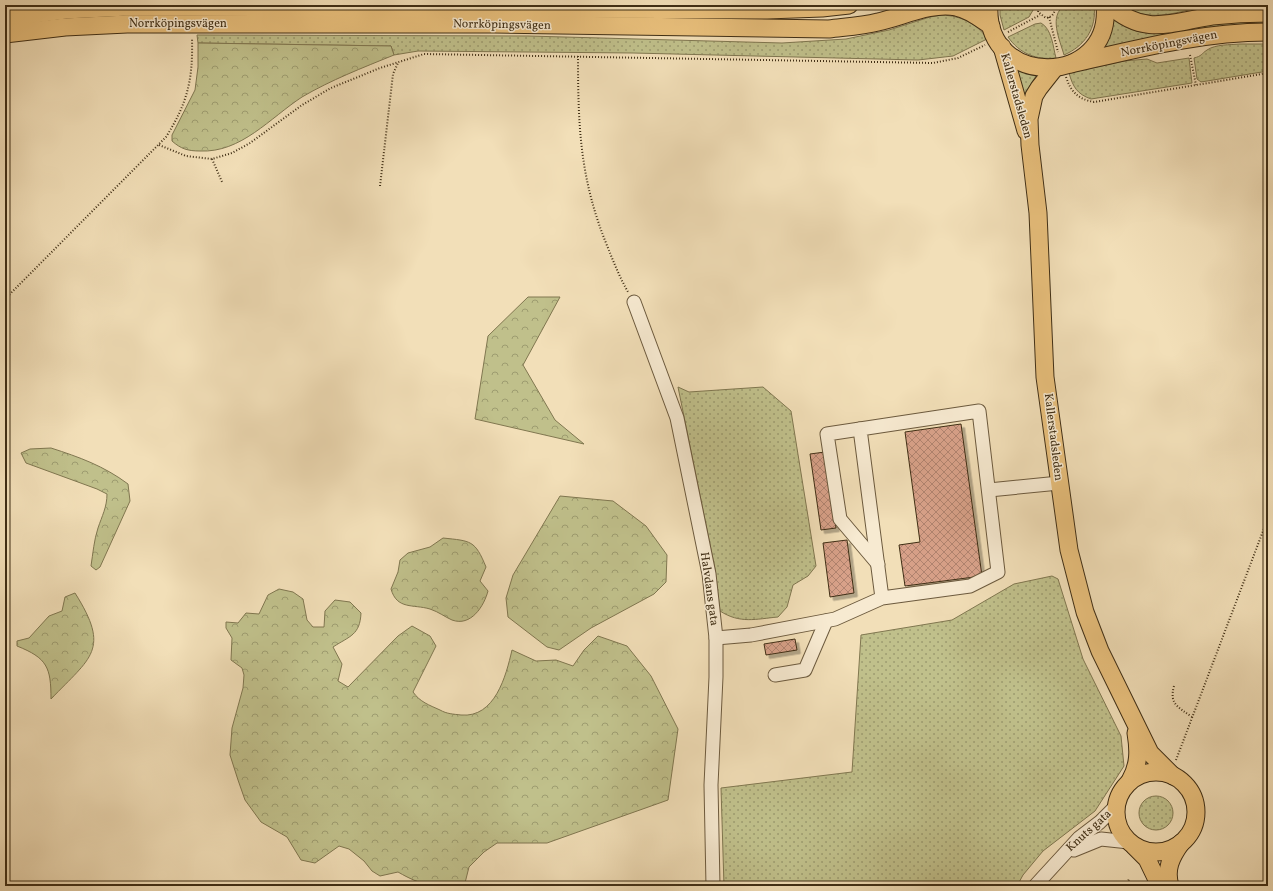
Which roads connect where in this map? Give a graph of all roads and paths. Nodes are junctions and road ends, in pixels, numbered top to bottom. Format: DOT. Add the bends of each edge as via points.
graph roads {
  1 [pos="849,5"];
  2 [pos="989,5"];
  3 [pos="1039,5"];
  4 [pos="1054,5"];
  5 [pos="1105,5"];
  6 [pos="1110,5"];
  7 [pos="1268,13"];
  8 [pos="1040,15"];
  9 [pos="1049,17"];
  10 [pos="5,18"];
  11 [pos="1268,32"];
  12 [pos="5,34"];
  13 [pos="192,35"];
  14 [pos="997,37"];
  15 [pos="1190,55"];
  16 [pos="578,56"];
  17 [pos="398,63"];
  18 [pos="1062,66"];
  19 [pos="1268,73"];
  20 [pos="1196,84"];
  21 [pos="160,145"];
  22 [pos="1030,145"];
  23 [pos="212,159"];
  24 [pos="222,182"];
  25 [pos="380,186"];
  26 [pos="5,299"];
  27 [pos="634,302"];
  28 [pos="860,429"];
  29 [pos="1059,483"];
  30 [pos="989,490"];
  31 [pos="1268,518"];
  32 [pos="878,564"];
  33 [pos="882,598"];
  34 [pos="826,621"];
  35 [pos="716,638"];
  36 [pos="775,675"];
  37 [pos="1174,686"];
  38 [pos="1133,717"];
  39 [pos="1192,717"];
  40 [pos="1174,768"];
  41 [pos="1130,781"];
  42 [pos="1116,806"];
  43 [pos="1181,843"];
  44 [pos="1131,844"];
  45 [pos="1061,856"];
  46 [pos="1129,879"];
  47 [pos="713,886"];
  48 [pos="1035,886"];
  49 [pos="1126,886"];
  50 [pos="1160,886"];
  51 [pos="1170,886"];
  1 -- 10 [label="main road, Norrköpingsvägen" via="767,10 128,7 65,10"];
  2 -- 14 [label="main road, Kallerstadsleden"];
  3 -- 8 [label="path"];
  4 -- 9 [label="path" via="1054,12"];
  5 -- 18 [label="main road, Kallerstadsleden" via="1104,23 1099,38 1084,56"];
  6 -- 7 [label="main road, Norrköpingsvägen" via="1126,18 1154,26 1231,14"];
  8 -- 9 [label="path"];
  8 -- 14 [label="path"];
  9 -- 18 [label="path"];
  11 -- 18 [label="main road, Norrköpingsvägen" via="1237,32 1191,38"];
  12 -- 14 [label="main road, Norrköpingsvägen" via="65,27 127,24 494,24 829,29 878,22 932,7 949,6 971,12"];
  13 -- 21 [label="path" via="193,65 189,87 172,126"];
  14 -- 16 [label="path" via="958,58 933,63"];
  14 -- 18 [label="main road, Norrköpingsvägen" via="1014,58 1029,66"];
  14 -- 22 [label="main road, Kallerstadsleden"];
  15 -- 20 [label="path"];
  16 -- 17 [label="path" via="424,54"];
  16 -- 27 [label="path" via="578,117 584,170 599,226 622,281"];
  17 -- 23 [label="path" via="331,88 302,105 250,143 232,153"];
  17 -- 25 [label="path" via="393,74"];
  18 -- 20 [label="path" via="1074,93 1086,101 1094,102"];
  18 -- 22 [label="main road, Kallerstadsleden" via="1034,96 1029,119"];
  19 -- 20 [label="path"];
  21 -- 23 [label="path" via="186,156"];
  21 -- 26 [label="path"];
  22 -- 29 [label="main road, Kallerstadsleden" via="1038,213 1045,377"];
  23 -- 24 [label="path"];
  27 -- 35 [label="street, Halvdans gata" via="677,418 709,574"];
  28 -- 30 [label="street" via="979,410"];
  28 -- 32 [label="street"];
  28 -- 32 [label="street" via="827,434 840,519"];
  29 -- 30 [label="street"];
  29 -- 38 [label="main road, Kallerstadsleden" via="1069,550 1085,612 1100,651"];
  30 -- 33 [label="street" via="998,572 970,586"];
  31 -- 39 [label="path"];
  32 -- 33 [label="street"];
  33 -- 34 [label="street"];
  34 -- 35 [label="street" via="750,635"];
  34 -- 36 [label="street" via="805,670"];
  35 -- 47 [label="street, Halvdans gata" via="711,786"];
  37 -- 39 [label="path" via="1173,702"];
  38 -- 40 [label="main road, Kallerstadsleden" via="1150,753"];
  38 -- 41 [label="main road, Kallerstadsleden" via="1138,758"];
  39 -- 40 [label="path"];
  40 -- 41 [label="main road" via="1138,776"];
  40 -- 43 [label="main road" via="1192,795 1196,812 1192,829"];
  41 -- 42 [label="main road" via="1121,792"];
  42 -- 44 [label="main road" via="1117,822"];
  42 -- 45 [label="street, Knuts gata"];
  43 -- 44 [label="main road" via="1168,850 1153,852"];
  43 -- 51 [label="main road" via="1170,860"];
  44 -- 45 [label="street, Knuts gata" via="1101,839"];
  44 -- 50 [label="main road" via="1147,859"];
  45 -- 48 [label="street, Knuts gata"];
  46 -- 49 [label="path"];
}
